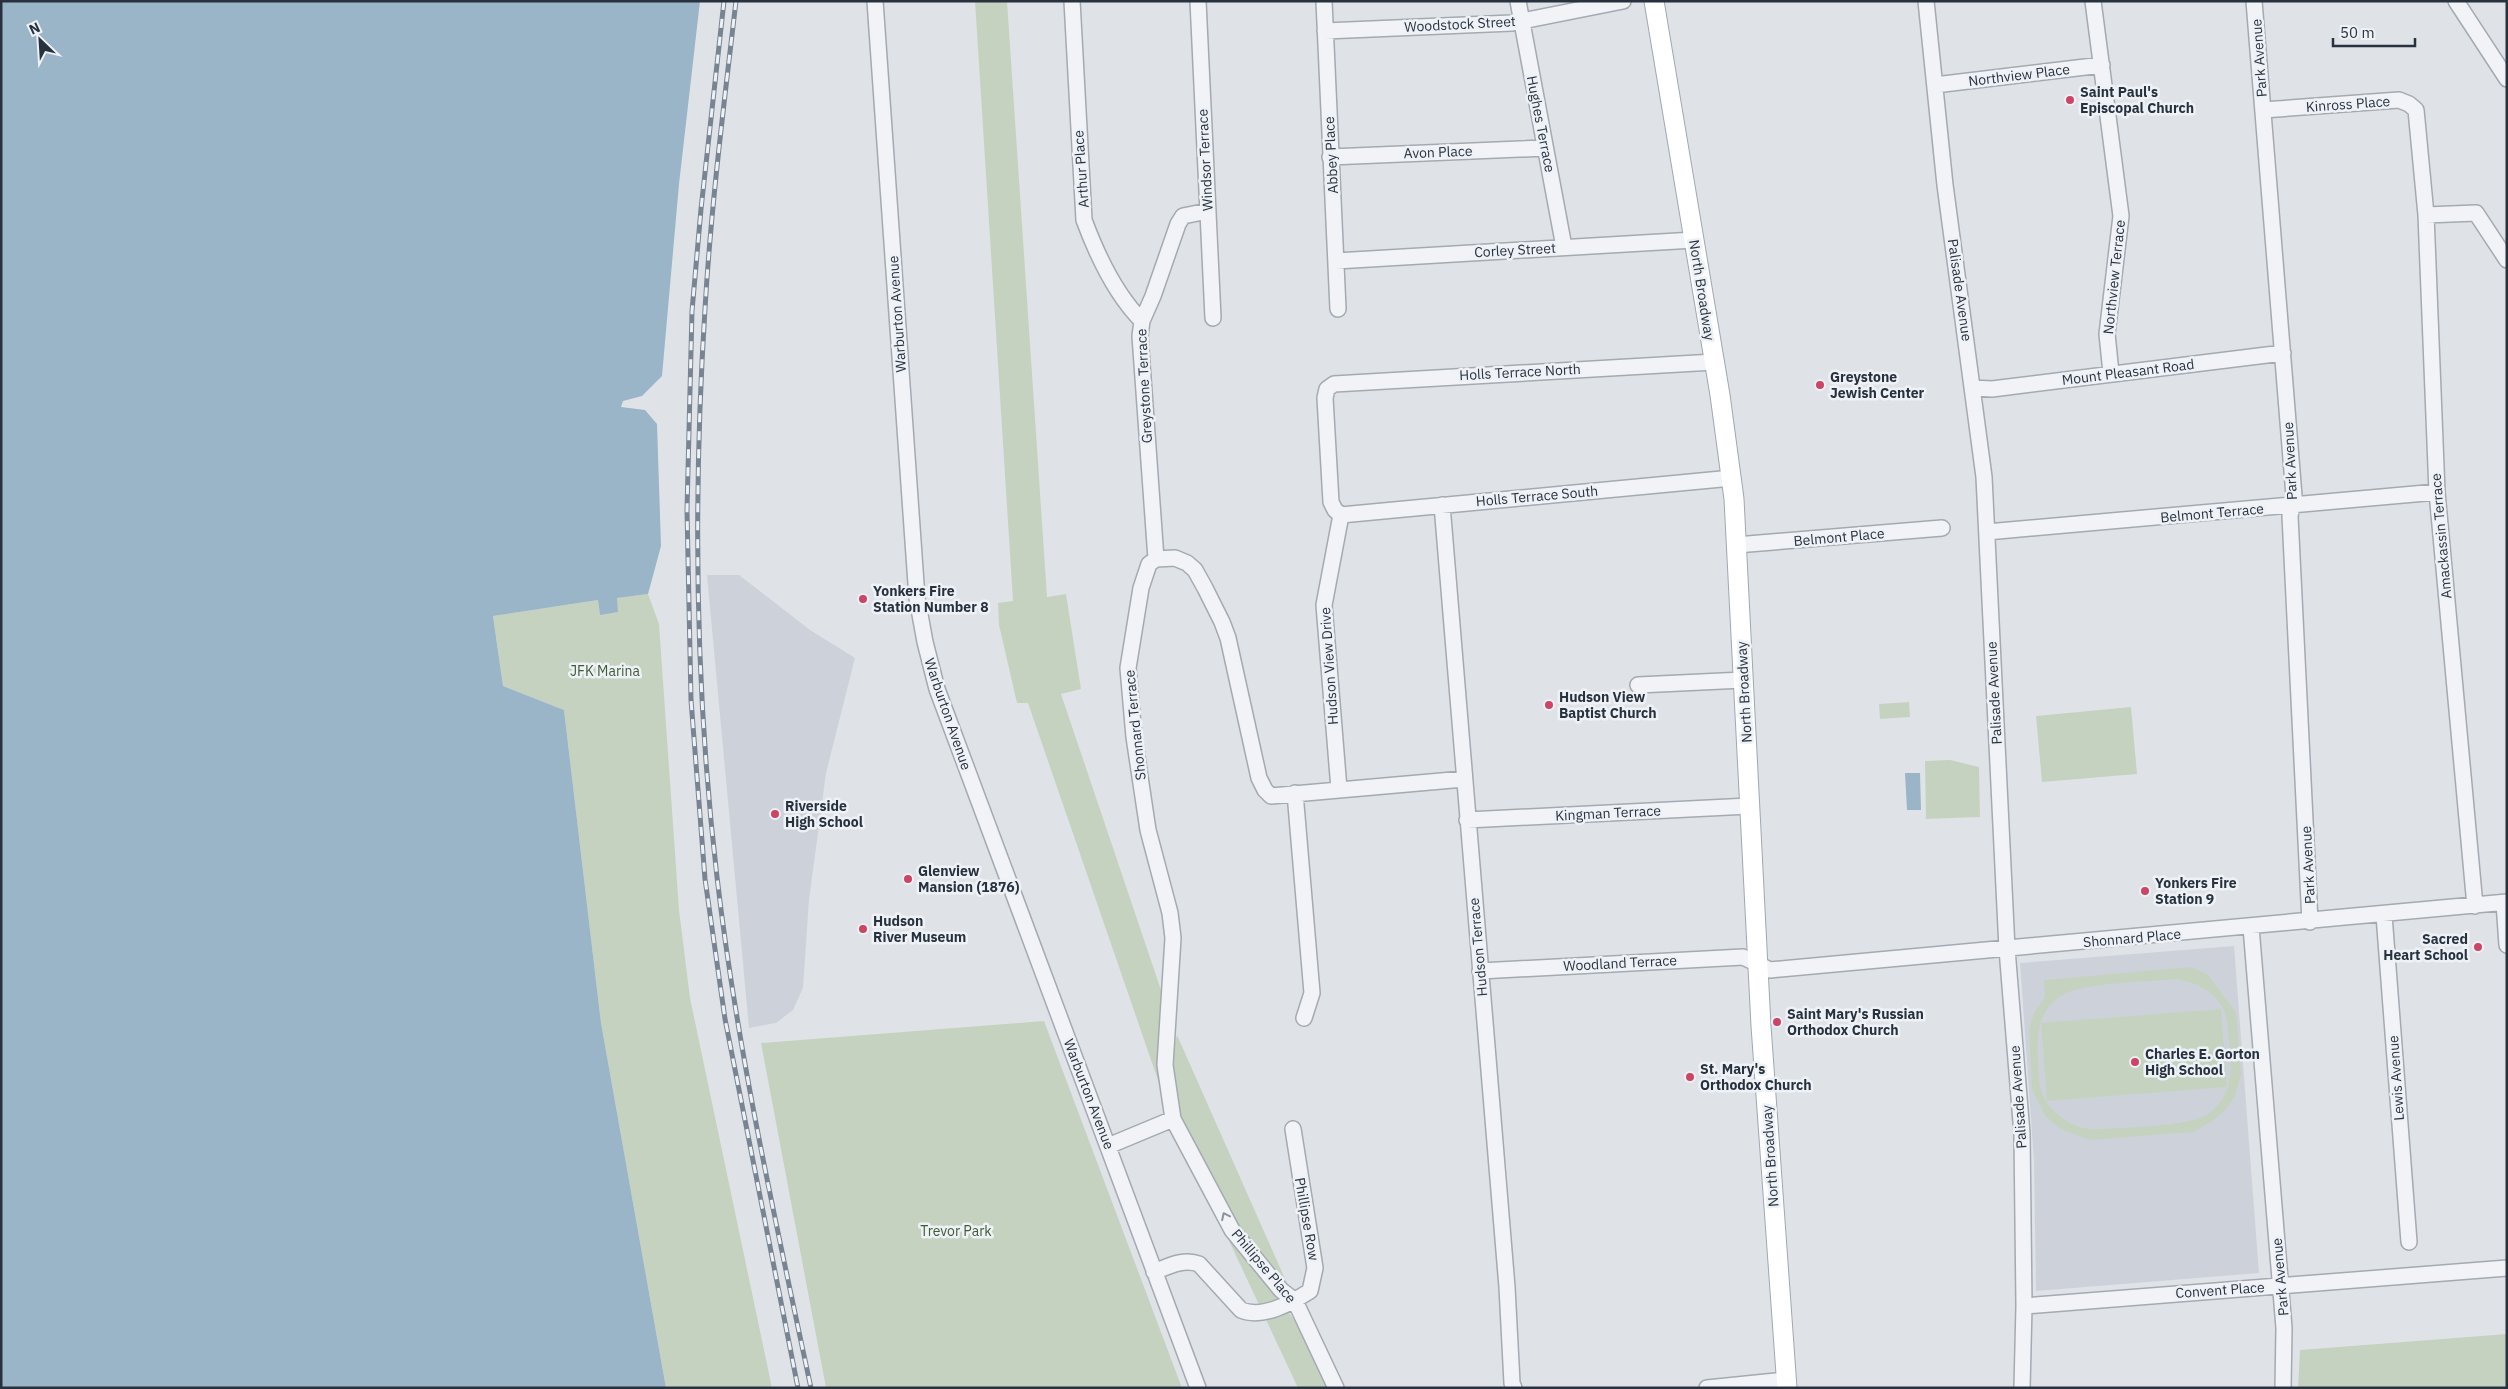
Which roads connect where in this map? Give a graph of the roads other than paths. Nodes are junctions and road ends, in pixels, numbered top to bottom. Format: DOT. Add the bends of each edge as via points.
graph roads {
  1 [pos="875,1"];
  2 [pos="1072,1"];
  3 [pos="1198,1"];
  4 [pos="1324,1"];
  5 [pos="1518,1"];
  6 [pos="1623,1"];
  7 [pos="1654,1"];
  8 [pos="1926,1"];
  9 [pos="2093,1"];
  10 [pos="2254,1"];
  11 [pos="2456,1"];
  12 [pos="1522,21"];
  13 [pos="1325,31"];
  14 [pos="2102,65"];
  15 [pos="2507,79"];
  16 [pos="1935,85"];
  17 [pos="2263,110"];
  18 [pos="1546,148"];
  19 [pos="1330,157"];
  20 [pos="1208,211"];
  21 [pos="2426,215"];
  22 [pos="1694,240"];
  23 [pos="1564,247"];
  24 [pos="2507,260"];
  25 [pos="1336,261"];
  26 [pos="1338,309"];
  27 [pos="1213,318"];
  28 [pos="1142,321"];
  29 [pos="2283,353"];
  30 [pos="1714,362"];
  31 [pos="2111,373"];
  32 [pos="1973,388"];
  33 [pos="1732,478"];
  34 [pos="2437,492"];
  35 [pos="1442,505"];
  36 [pos="2292,507"];
  37 [pos="1341,515"];
  38 [pos="1942,528"];
  39 [pos="1986,532"];
  40 [pos="1736,545"];
  41 [pos="1156,559"];
  42 [pos="1743,680"];
  43 [pos="1638,685"];
  44 [pos="1464,779"];
  45 [pos="1339,789"];
  46 [pos="1296,793"];
  47 [pos="1749,806"];
  48 [pos="1467,820"];
  49 [pos="2505,903"];
  50 [pos="2475,906"];
  51 [pos="2384,915"];
  52 [pos="2310,922"];
  53 [pos="2251,927"];
  54 [pos="2507,945"];
  55 [pos="2006,949"];
  56 [pos="1757,964"];
  57 [pos="1480,971"];
  58 [pos="1304,1018"];
  59 [pos="1174,1119"];
  60 [pos="1293,1129"];
  61 [pos="1108,1146"];
  62 [pos="2409,1242"];
  63 [pos="2507,1268"];
  64 [pos="1154,1272"];
  65 [pos="2281,1286"];
  66 [pos="1295,1300"];
  67 [pos="2024,1306"];
  68 [pos="1787,1384"];
  69 [pos="1198,1388"];
  70 [pos="1336,1388"];
  71 [pos="1514,1388"];
  72 [pos="1707,1388"];
  73 [pos="2022,1388"];
  74 [pos="2283,1388"];
  1 -- 61 [label="street, Warburton Avenue" via="917,598 925,642 937,689"];
  2 -- 28 [label="street, Arthur Place" via="1084,220 1092,242 1127,306"];
  3 -- 20 [label="street, Windsor Terrace"];
  4 -- 13 [label="street, Abbey Place"];
  5 -- 12 [label="street, Hughes Terrace"];
  6 -- 12 [label="street, Woodstock Street"];
  7 -- 22 [label="main road, North Broadway"];
  8 -- 16 [label="street, Palisade Avenue"];
  9 -- 14 [label="street, Northview Terrace"];
  10 -- 17 [label="street, Park Avenue"];
  11 -- 15 [label="street"];
  12 -- 13 [label="street, Woodstock Street"];
  12 -- 18 [label="street, Hughes Terrace"];
  13 -- 19 [label="street, Abbey Place"];
  14 -- 16 [label="street, Northview Place"];
  14 -- 31 [label="street, Northview Terrace" via="2121,216 2107,334"];
  16 -- 32 [label="street, Palisade Avenue"];
  17 -- 21 [label="street, Kinross Place" via="2399,100 2409,104 2416,110 2418,123"];
  17 -- 29 [label="street, Park Avenue"];
  18 -- 19 [label="street, Avon Place"];
  18 -- 23 [label="street, Hughes Terrace"];
  19 -- 25 [label="street, Abbey Place"];
  20 -- 27 [label="street, Windsor Terrace"];
  20 -- 28 [label="street, Greystone Terrace" via="1183,216 1178,224 1154,296"];
  21 -- 24 [label="street" via="2476,213"];
  21 -- 34 [label="street, Amackassin Terrace"];
  22 -- 23 [label="street, Corley Street"];
  22 -- 30 [label="main road, North Broadway"];
  23 -- 25 [label="street, Corley Street"];
  25 -- 26 [label="street, Abbey Place"];
  28 -- 41 [label="street, Greystone Terrace" via="1140,336"];
  29 -- 31 [label="street, Mount Pleasant Road"];
  29 -- 36 [label="street, Park Avenue" via="2294,496"];
  30 -- 33 [label="main road, North Broadway"];
  30 -- 37 [label="street, Holls Terrace North" via="1334,384 1327,389 1325,398 1331,502"];
  31 -- 32 [label="street, Mount Pleasant Road" via="1992,389"];
  32 -- 39 [label="street, Palisade Avenue" via="1984,477"];
  33 -- 35 [label="street, Holls Terrace South"];
  33 -- 40 [label="main road, North Broadway"];
  34 -- 36 [label="street, Belmont Terrace"];
  34 -- 50 [label="street, Amackassin Terrace"];
  35 -- 37 [label="street, Holls Terrace South"];
  35 -- 44 [label="street, Hudson Terrace"];
  36 -- 39 [label="street, Belmont Terrace"];
  36 -- 52 [label="street, Park Avenue"];
  37 -- 45 [label="street, Hudson View Drive" via="1324,605"];
  38 -- 40 [label="street, Belmont Place"];
  39 -- 55 [label="street, Palisade Avenue"];
  40 -- 42 [label="main road, North Broadway"];
  41 -- 46 [label="street" via="1175,558 1187,563 1205,588 1228,638 1259,778 1271,796"];
  41 -- 59 [label="street, Shonnard Terrace" via="1149,564 1141,588 1128,668 1148,830 1170,913 1173,938 1164,1065"];
  42 -- 43 [label="street"];
  42 -- 47 [label="main road, North Broadway"];
  44 -- 45 [label="street"];
  44 -- 48 [label="street, Hudson Terrace"];
  45 -- 46 [label="street"];
  46 -- 58 [label="street" via="1312,993"];
  47 -- 48 [label="street, Kingman Terrace"];
  47 -- 56 [label="main road, North Broadway"];
  48 -- 57 [label="street, Hudson Terrace"];
  49 -- 50 [label="street, Shonnard Place"];
  49 -- 54 [label="street"];
  50 -- 51 [label="street, Shonnard Place"];
  51 -- 52 [label="street, Shonnard Place"];
  51 -- 62 [label="street, Lewis Avenue"];
  52 -- 53 [label="street, Shonnard Place"];
  53 -- 55 [label="street, Shonnard Place"];
  53 -- 65 [label="street, Park Avenue"];
  55 -- 56 [label="street, Shonnard Place" via="1770,970"];
  55 -- 67 [label="street, Palisade Avenue" via="2022,1134"];
  56 -- 57 [label="street, Woodland Terrace" via="1743,957"];
  56 -- 68 [label="main road, North Broadway"];
  57 -- 71 [label="street, Hudson Terrace"];
  59 -- 61 [label="street"];
  66 -- 59 [label="street, Phillipse Place, one-way" via="1281,1290 1232,1230"];
  60 -- 66 [label="street, Phillipse Row" via="1315,1268 1310,1291"];
  61 -- 64 [label="street, Warburton Avenue"];
  63 -- 65 [label="street, Convent Place"];
  64 -- 66 [label="street" via="1181,1262 1199,1264 1241,1310 1249,1314"];
  64 -- 69 [label="street, Warburton Avenue"];
  65 -- 67 [label="street, Convent Place"];
  65 -- 74 [label="street, Park Avenue"];
  66 -- 70 [label="street, Phillipse Place"];
  67 -- 73 [label="street, Palisade Avenue"];
  68 -- 72 [label="street"];
}
